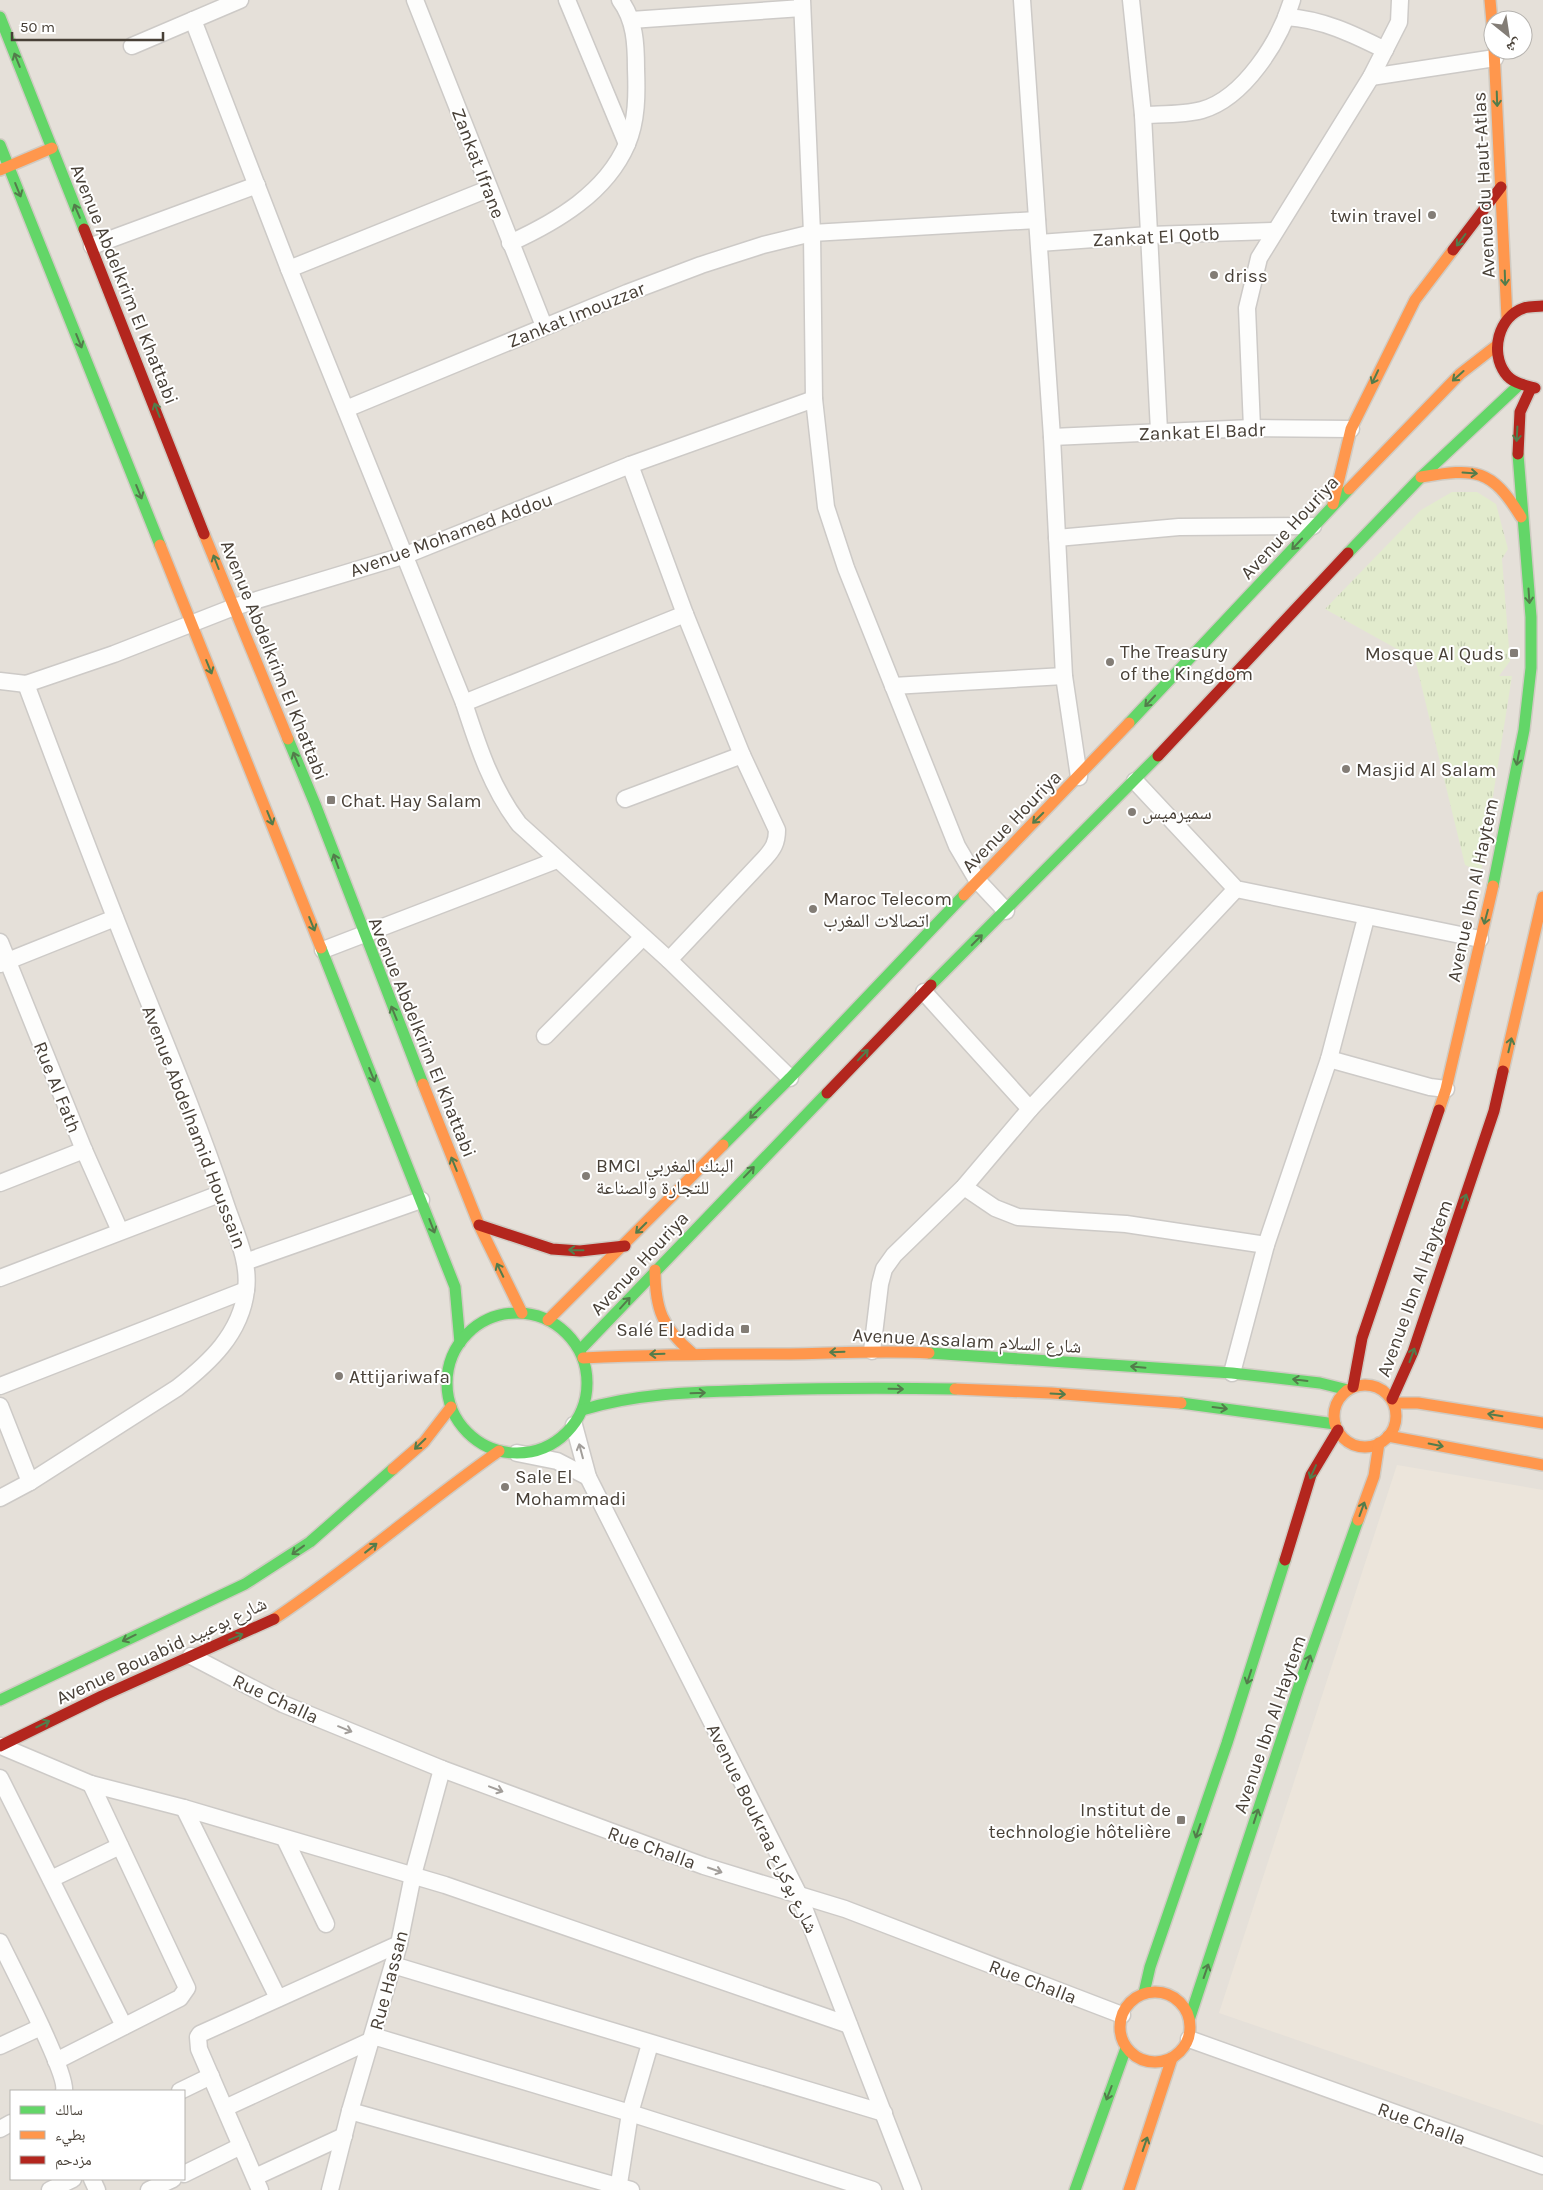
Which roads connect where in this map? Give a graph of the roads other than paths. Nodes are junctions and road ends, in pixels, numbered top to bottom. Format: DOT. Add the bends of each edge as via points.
graph roads {
  1 [pos="240,0"];
  2 [pos="415,0"];
  3 [pos="568,0"];
  4 [pos="620,0"];
  5 [pos="1022,0"];
  6 [pos="1131,0"];
  7 [pos="1292,0"];
  8 [pos="1400,0"];
  9 [pos="802,4"];
  10 [pos="0,17"];
  11 [pos="1286,17"];
  12 [pos="193,20"];
  13 [pos="632,20"];
  14 [pos="132,46"];
  15 [pos="1385,50"];
  16 [pos="1483,56"];
  17 [pos="1495,60"];
  18 [pos="1372,77"];
  19 [pos="1144,115"];
  20 [pos="627,144"];
  21 [pos="0,145"];
  22 [pos="52,148"];
  23 [pos="4,168"];
  24 [pos="257,185"];
  25 [pos="1501,187"];
  26 [pos="488,189"];
  27 [pos="1037,220"];
  28 [pos="1274,231"];
  29 [pos="812,233"];
  30 [pos="1149,235"];
  31 [pos="510,243"];
  32 [pos="1039,243"];
  33 [pos="92,246"];
  34 [pos="289,269"];
  35 [pos="1543,306"];
  36 [pos="1507,318"];
  37 [pos="544,326"];
  38 [pos="1496,346"];
  39 [pos="1525,386"];
  40 [pos="1543,388"];
  41 [pos="814,399"];
  42 [pos="346,409"];
  43 [pos="1252,428"];
  44 [pos="1351,429"];
  45 [pos="1159,431"];
  46 [pos="1052,437"];
  47 [pos="630,465"];
  48 [pos="1421,477"];
  49 [pos="1332,507"];
  50 [pos="1524,523"];
  51 [pos="1313,526"];
  52 [pos="1057,538"];
  53 [pos="406,555"];
  54 [pos="234,607"];
  55 [pos="685,614"];
  56 [pos="191,622"];
  57 [pos="1064,676"];
  58 [pos="0,681"];
  59 [pos="26,684"];
  60 [pos="893,686"];
  61 [pos="464,703"];
  62 [pos="742,755"];
  63 [pos="1078,777"];
  64 [pos="1135,781"];
  65 [pos="625,800"];
  66 [pos="557,860"];
  67 [pos="977,880"];
  68 [pos="1236,889"];
  69 [pos="1543,898"];
  70 [pos="1006,911"];
  71 [pos="115,918"];
  72 [pos="1366,918"];
  73 [pos="363,933"];
  74 [pos="643,938"];
  75 [pos="1480,939"];
  76 [pos="0,942"];
  77 [pos="323,950"];
  78 [pos="669,960"];
  79 [pos="4,962"];
  80 [pos="924,992"];
  81 [pos="545,1036"];
  82 [pos="1329,1059"];
  83 [pos="790,1078"];
  84 [pos="1446,1088"];
  85 [pos="1030,1109"];
  86 [pos="84,1150"];
  87 [pos="0,1183"];
  88 [pos="964,1187"];
  89 [pos="222,1193"];
  90 [pos="422,1200"];
  91 [pos="479,1225"];
  92 [pos="120,1231"];
  93 [pos="1266,1245"];
  94 [pos="624,1246"];
  95 [pos="245,1262"];
  96 [pos="655,1270"];
  97 [pos="0,1278"];
  98 [pos="246,1290"];
  99 [pos="522,1313"];
  100 [pos="548,1320"];
  101 [pos="460,1343"];
  102 [pos="872,1351"];
  103 [pos="692,1353"];
  104 [pos="581,1354"];
  105 [pos="1232,1374"];
  106 [pos="0,1386"];
  107 [pos="1350,1388"];
  108 [pos="1393,1401"];
  109 [pos="0,1406"];
  110 [pos="451,1407"];
  111 [pos="578,1418"];
  112 [pos="1543,1423"];
  113 [pos="1336,1427"];
  114 [pos="1384,1440"];
  115 [pos="499,1451"];
  116 [pos="517,1453"];
  117 [pos="1543,1465"];
  118 [pos="588,1477"];
  119 [pos="30,1482"];
  120 [pos="0,1498"];
  121 [pos="191,1656"];
  122 [pos="2,1695"];
  123 [pos="0,1746"];
  124 [pos="442,1769"];
  125 [pos="0,1778"];
  126 [pos="91,1784"];
  127 [pos="184,1808"];
  128 [pos="284,1839"];
  129 [pos="120,1846"];
  130 [pos="413,1875"];
  131 [pos="51,1879"];
  132 [pos="799,1895"];
  133 [pos="326,1924"];
  134 [pos="0,1942"];
  135 [pos="399,1944"];
  136 [pos="5,1965"];
  137 [pos="393,1965"];
  138 [pos="1144,1993"];
  139 [pos="278,1998"];
  140 [pos="1122,2015"];
  141 [pos="1190,2017"];
  142 [pos="124,2026"];
  143 [pos="849,2026"];
  144 [pos="40,2027"];
  145 [pos="372,2038"];
  146 [pos="1189,2039"];
  147 [pos="650,2044"];
  148 [pos="0,2046"];
  149 [pos="1126,2048"];
  150 [pos="1172,2058"];
  151 [pos="56,2061"];
  152 [pos="211,2076"];
  153 [pos="64,2090"];
  154 [pos="182,2090"];
  155 [pos="225,2108"];
  156 [pos="350,2112"];
  157 [pos="630,2113"];
  158 [pos="884,2113"];
  159 [pos="344,2136"];
  160 [pos="241,2146"];
  161 [pos="1543,2166"];
  162 [pos="185,2174"];
  163 [pos="71,2180"];
  164 [pos="171,2180"];
  165 [pos="258,2184"];
  166 [pos="622,2189"];
  167 [pos="50,2190"];
  168 [pos="149,2190"];
  169 [pos="330,2190"];
  170 [pos="873,2190"];
  171 [pos="913,2190"];
  172 [pos="1075,2190"];
  173 [pos="1129,2190"];
  1 -- 12 [label="street"];
  2 -- 26 [label="street, Zankat Ifrane"];
  3 -- 20 [label="street"];
  4 -- 13 [label="street"];
  5 -- 27 [label="street"];
  6 -- 19 [label="street"];
  7 -- 11 [label="street"];
  8 -- 15 [label="street" via="1398,22"];
  9 -- 13 [label="street"];
  9 -- 29 [label="street"];
  22 -- 10 [label="street, Avenue Abdelkrim El Khattabi, one-way"];
  11 -- 15 [label="street" via="1326,24"];
  11 -- 19 [label="street" via="1249,77 1231,96 1200,111"];
  12 -- 14 [label="street"];
  12 -- 24 [label="street"];
  13 -- 20 [label="street" via="637,97"];
  15 -- 18 [label="street"];
  16 -- 18 [label="street"];
  17 -- 25 [label="street, Avenue du Haut-Atlas, one-way"];
  18 -- 28 [label="street"];
  19 -- 30 [label="street"];
  20 -- 31 [label="street" via="606,176 583,200 548,224"];
  21 -- 23 [label="street"];
  22 -- 23 [label="street"];
  33 -- 22 [label="street, Avenue Abdelkrim El Khattabi, one-way"];
  23 -- 56 [label="street, one-way"];
  24 -- 33 [label="street"];
  24 -- 34 [label="street"];
  25 -- 36 [label="street, Avenue du Haut-Atlas, one-way"];
  25 -- 44 [label="street, one-way" via="1415,300"];
  26 -- 31 [label="street, Zankat Ifrane"];
  26 -- 34 [label="street"];
  27 -- 29 [label="street, Zankat Imouzzar"];
  27 -- 32 [label="street"];
  28 -- 30 [label="street, Zankat El Qotb"];
  28 -- 43 [label="street" via="1259,258 1247,308"];
  29 -- 37 [label="street, Zankat Imouzzar" via="702,265"];
  29 -- 41 [label="street"];
  30 -- 32 [label="street, Zankat El Qotb"];
  30 -- 45 [label="street"];
  31 -- 37 [label="street, Zankat Ifrane"];
  32 -- 46 [label="street"];
  54 -- 33 [label="street, Avenue Abdelkrim El Khattabi, one-way"];
  34 -- 42 [label="street"];
  35 -- 36 [label="street" via="1520,309"];
  36 -- 38 [label="street"];
  37 -- 42 [label="street, Zankat Imouzzar"];
  38 -- 39 [label="street" via="1502,369 1509,378"];
  38 -- 49 [label="street, Avenue Houriya, one-way" via="1460,374 1423,410"];
  39 -- 40 [label="street"];
  39 -- 48 [label="street, Avenue Houriya"];
  39 -- 50 [label="street, Avenue Ibn Al Haytem, one-way" via="1517,442"];
  41 -- 47 [label="street, Avenue Mohamed Addou"];
  41 -- 60 [label="street" via="826,507 846,568"];
  42 -- 53 [label="street"];
  43 -- 44 [label="street, Zankat El Badr"];
  43 -- 45 [label="street, Zankat El Badr"];
  44 -- 49 [label="street"];
  45 -- 46 [label="street, Zankat El Badr"];
  46 -- 52 [label="street"];
  47 -- 53 [label="street, Avenue Mohamed Addou"];
  47 -- 55 [label="street"];
  48 -- 50 [label="street, one-way" via="1451,472 1486,475 1508,495"];
  48 -- 64 [label="street, Avenue Houriya"];
  49 -- 51 [label="street, Avenue Houriya"];
  50 -- 75 [label="street, Avenue Ibn Al Haytem, one-way" via="1531,617 1528,697"];
  51 -- 52 [label="street" via="1179,527"];
  51 -- 63 [label="street, Avenue Houriya, one-way"];
  52 -- 57 [label="street"];
  53 -- 54 [label="street, Avenue Mohamed Addou"];
  53 -- 61 [label="street"];
  54 -- 56 [label="street, Avenue Mohamed Addou"];
  73 -- 54 [label="street, Avenue Abdelkrim El Khattabi, one-way"];
  55 -- 61 [label="street"];
  55 -- 62 [label="street"];
  56 -- 59 [label="street, Avenue Mohamed Addou" via="114,654"];
  56 -- 77 [label="street, one-way"];
  57 -- 60 [label="street"];
  57 -- 63 [label="street"];
  58 -- 59 [label="street, Avenue Mohamed Addou"];
  59 -- 71 [label="street, Avenue Abdelhamid Houssain"];
  60 -- 67 [label="street" via="957,846"];
  61 -- 66 [label="street" via="484,765 504,804 519,824"];
  62 -- 65 [label="street"];
  62 -- 78 [label="street" via="774,821 777,840 766,858"];
  63 -- 67 [label="street, Avenue Houriya, one-way"];
  64 -- 68 [label="street"];
  64 -- 70 [label="street, Avenue Houriya"];
  66 -- 73 [label="street"];
  66 -- 74 [label="street"];
  67 -- 70 [label="street"];
  67 -- 83 [label="street, Avenue Houriya"];
  68 -- 72 [label="street"];
  68 -- 85 [label="street"];
  108 -- 69 [label="street, Avenue Ibn Al Haytem, one-way" via="1413,1352 1494,1111"];
  80 -- 70 [label="street, Avenue Houriya, one-way"];
  71 -- 79 [label="street"];
  71 -- 89 [label="street, Avenue Abdelhamid Houssain"];
  72 -- 75 [label="street"];
  72 -- 82 [label="street"];
  73 -- 77 [label="street"];
  91 -- 73 [label="street, Avenue Abdelkrim El Khattabi, one-way"];
  74 -- 78 [label="street"];
  74 -- 81 [label="street"];
  75 -- 84 [label="street, Avenue Ibn Al Haytem"];
  76 -- 79 [label="street, Rue Al Fath"];
  77 -- 90 [label="street, one-way"];
  78 -- 83 [label="street"];
  79 -- 86 [label="street, Rue Al Fath"];
  80 -- 85 [label="street"];
  96 -- 80 [label="street, Avenue Houriya, one-way"];
  82 -- 84 [label="street" via="1430,1087"];
  82 -- 93 [label="street"];
  83 -- 94 [label="street, Avenue Houriya, one-way"];
  84 -- 107 [label="street, Avenue Ibn Al Haytem" via="1362,1338"];
  85 -- 88 [label="street"];
  86 -- 87 [label="street"];
  86 -- 92 [label="street, Rue Al Fath"];
  88 -- 93 [label="street" via="996,1208 1018,1217 1126,1224"];
  88 -- 102 [label="street" via="894,1255 884,1269"];
  89 -- 92 [label="street"];
  89 -- 95 [label="street, Avenue Abdelhamid Houssain"];
  90 -- 95 [label="street"];
  90 -- 101 [label="street, one-way" via="455,1287"];
  94 -- 91 [label="street, one-way" via="580,1251 552,1249"];
  99 -- 91 [label="street, Avenue Abdelkrim El Khattabi, one-way"];
  92 -- 97 [label="street"];
  93 -- 105 [label="street"];
  94 -- 100 [label="street, Avenue Houriya"];
  95 -- 98 [label="street, Avenue Abdelhamid Houssain"];
  96 -- 103 [label="street" via="656,1308 676,1340"];
  104 -- 96 [label="street, Avenue Houriya, one-way"];
  98 -- 106 [label="street"];
  98 -- 119 [label="street, Avenue Abdelhamid Houssain" via="240,1317 230,1336 198,1371"];
  99 -- 100 [label="street"];
  99 -- 101 [label="street" via="498,1316 477,1326"];
  100 -- 104 [label="street" via="561,1328"];
  101 -- 110 [label="street" via="448,1374"];
  102 -- 103 [label="street, Avenue Assalam شارع السلام, one-way"];
  105 -- 102 [label="street, Avenue Assalam شارع السلام, one-way" via="1040,1359"];
  103 -- 104 [label="street, Avenue Assalam شارع السلام, one-way"];
  104 -- 111 [label="street" via="587,1375 587,1393"];
  107 -- 105 [label="street, Avenue Assalam شارع السلام, one-way"];
  107 -- 108 [label="street" via="1367,1385 1381,1389"];
  107 -- 113 [label="street" via="1336,1405"];
  112 -- 108 [label="street, one-way"];
  108 -- 114 [label="street" via="1396,1420"];
  109 -- 119 [label="street"];
  110 -- 115 [label="street" via="470,1435"];
  110 -- 122 [label="street, Avenue Bouabid شارع بوعبيد, one-way" via="424,1442 310,1542 280,1563 245,1584"];
  111 -- 113 [label="street, one-way" via="608,1401 648,1394 829,1388 996,1390 1134,1398"];
  111 -- 116 [label="street" via="552,1444 535,1451"];
  118 -- 111 [label="street, Avenue Boukraa شارع بوكراع, one-way"];
  113 -- 114 [label="street" via="1345,1439 1356,1445 1368,1446"];
  113 -- 138 [label="street, Avenue Ibn Al Haytem, one-way" via="1312,1475"];
  114 -- 117 [label="street, one-way"];
  141 -- 114 [label="street, Avenue Ibn Al Haytem, one-way"];
  115 -- 116 [label="street"];
  121 -- 115 [label="street, Avenue Bouabid شارع بوعبيد, one-way" via="242,1635 288,1609"];
  116 -- 118 [label="street" via="557,1461"];
  118 -- 132 [label="street, Avenue Boukraa شارع بوكراع"];
  119 -- 120 [label="street, Avenue Abdelhamid Houssain"];
  123 -- 121 [label="street, Avenue Bouabid شارع بوعبيد, one-way"];
  121 -- 124 [label="street, Rue Challa, one-way" via="283,1704"];
  123 -- 126 [label="street"];
  124 -- 130 [label="street, Rue Hassan"];
  124 -- 132 [label="street, Rue Challa, one-way" via="617,1836"];
  125 -- 131 [label="street"];
  126 -- 127 [label="street"];
  126 -- 129 [label="street"];
  127 -- 128 [label="street"];
  127 -- 139 [label="street"];
  128 -- 130 [label="street"];
  128 -- 133 [label="street"];
  129 -- 131 [label="street"];
  129 -- 142 [label="street" via="187,1988 180,1998"];
  130 -- 135 [label="street, Rue Hassan"];
  130 -- 143 [label="street"];
  131 -- 142 [label="street"];
  132 -- 140 [label="street, Rue Challa" via="845,1909"];
  132 -- 143 [label="street, Avenue Boukraa شارع بوكراع"];
  134 -- 136 [label="street"];
  135 -- 137 [label="street, Rue Hassan"];
  135 -- 139 [label="street"];
  136 -- 144 [label="street"];
  137 -- 145 [label="street, Rue Hassan"];
  137 -- 147 [label="street"];
  138 -- 140 [label="street" via="1130,2002"];
  138 -- 141 [label="street" via="1158,1991 1172,1995 1181,2002"];
  139 -- 152 [label="street" via="200,2034 198,2045"];
  140 -- 149 [label="street" via="1120,2026"];
  141 -- 146 [label="street"];
  142 -- 151 [label="street"];
  143 -- 158 [label="street, Avenue Boukraa شارع بوكراع"];
  144 -- 148 [label="street"];
  144 -- 151 [label="street"];
  145 -- 155 [label="street"];
  145 -- 156 [label="street, Rue Hassan"];
  145 -- 157 [label="street"];
  146 -- 150 [label="street"];
  146 -- 161 [label="street, Rue Challa"];
  147 -- 157 [label="street"];
  147 -- 158 [label="street"];
  149 -- 150 [label="street" via="1138,2058 1152,2062"];
  149 -- 172 [label="street, one-way"];
  173 -- 150 [label="street, one-way"];
  151 -- 153 [label="street"];
  152 -- 154 [label="street"];
  152 -- 155 [label="street"];
  155 -- 160 [label="street"];
  156 -- 159 [label="street, Rue Hassan"];
  156 -- 166 [label="street"];
  157 -- 166 [label="street"];
  157 -- 170 [label="street"];
  158 -- 171 [label="street, Avenue Boukraa شارع بوكراع"];
  159 -- 165 [label="street"];
  159 -- 169 [label="street, Rue Hassan"];
  160 -- 162 [label="street"];
  160 -- 165 [label="street"];
  163 -- 167 [label="street"];
  164 -- 168 [label="street"];
}
